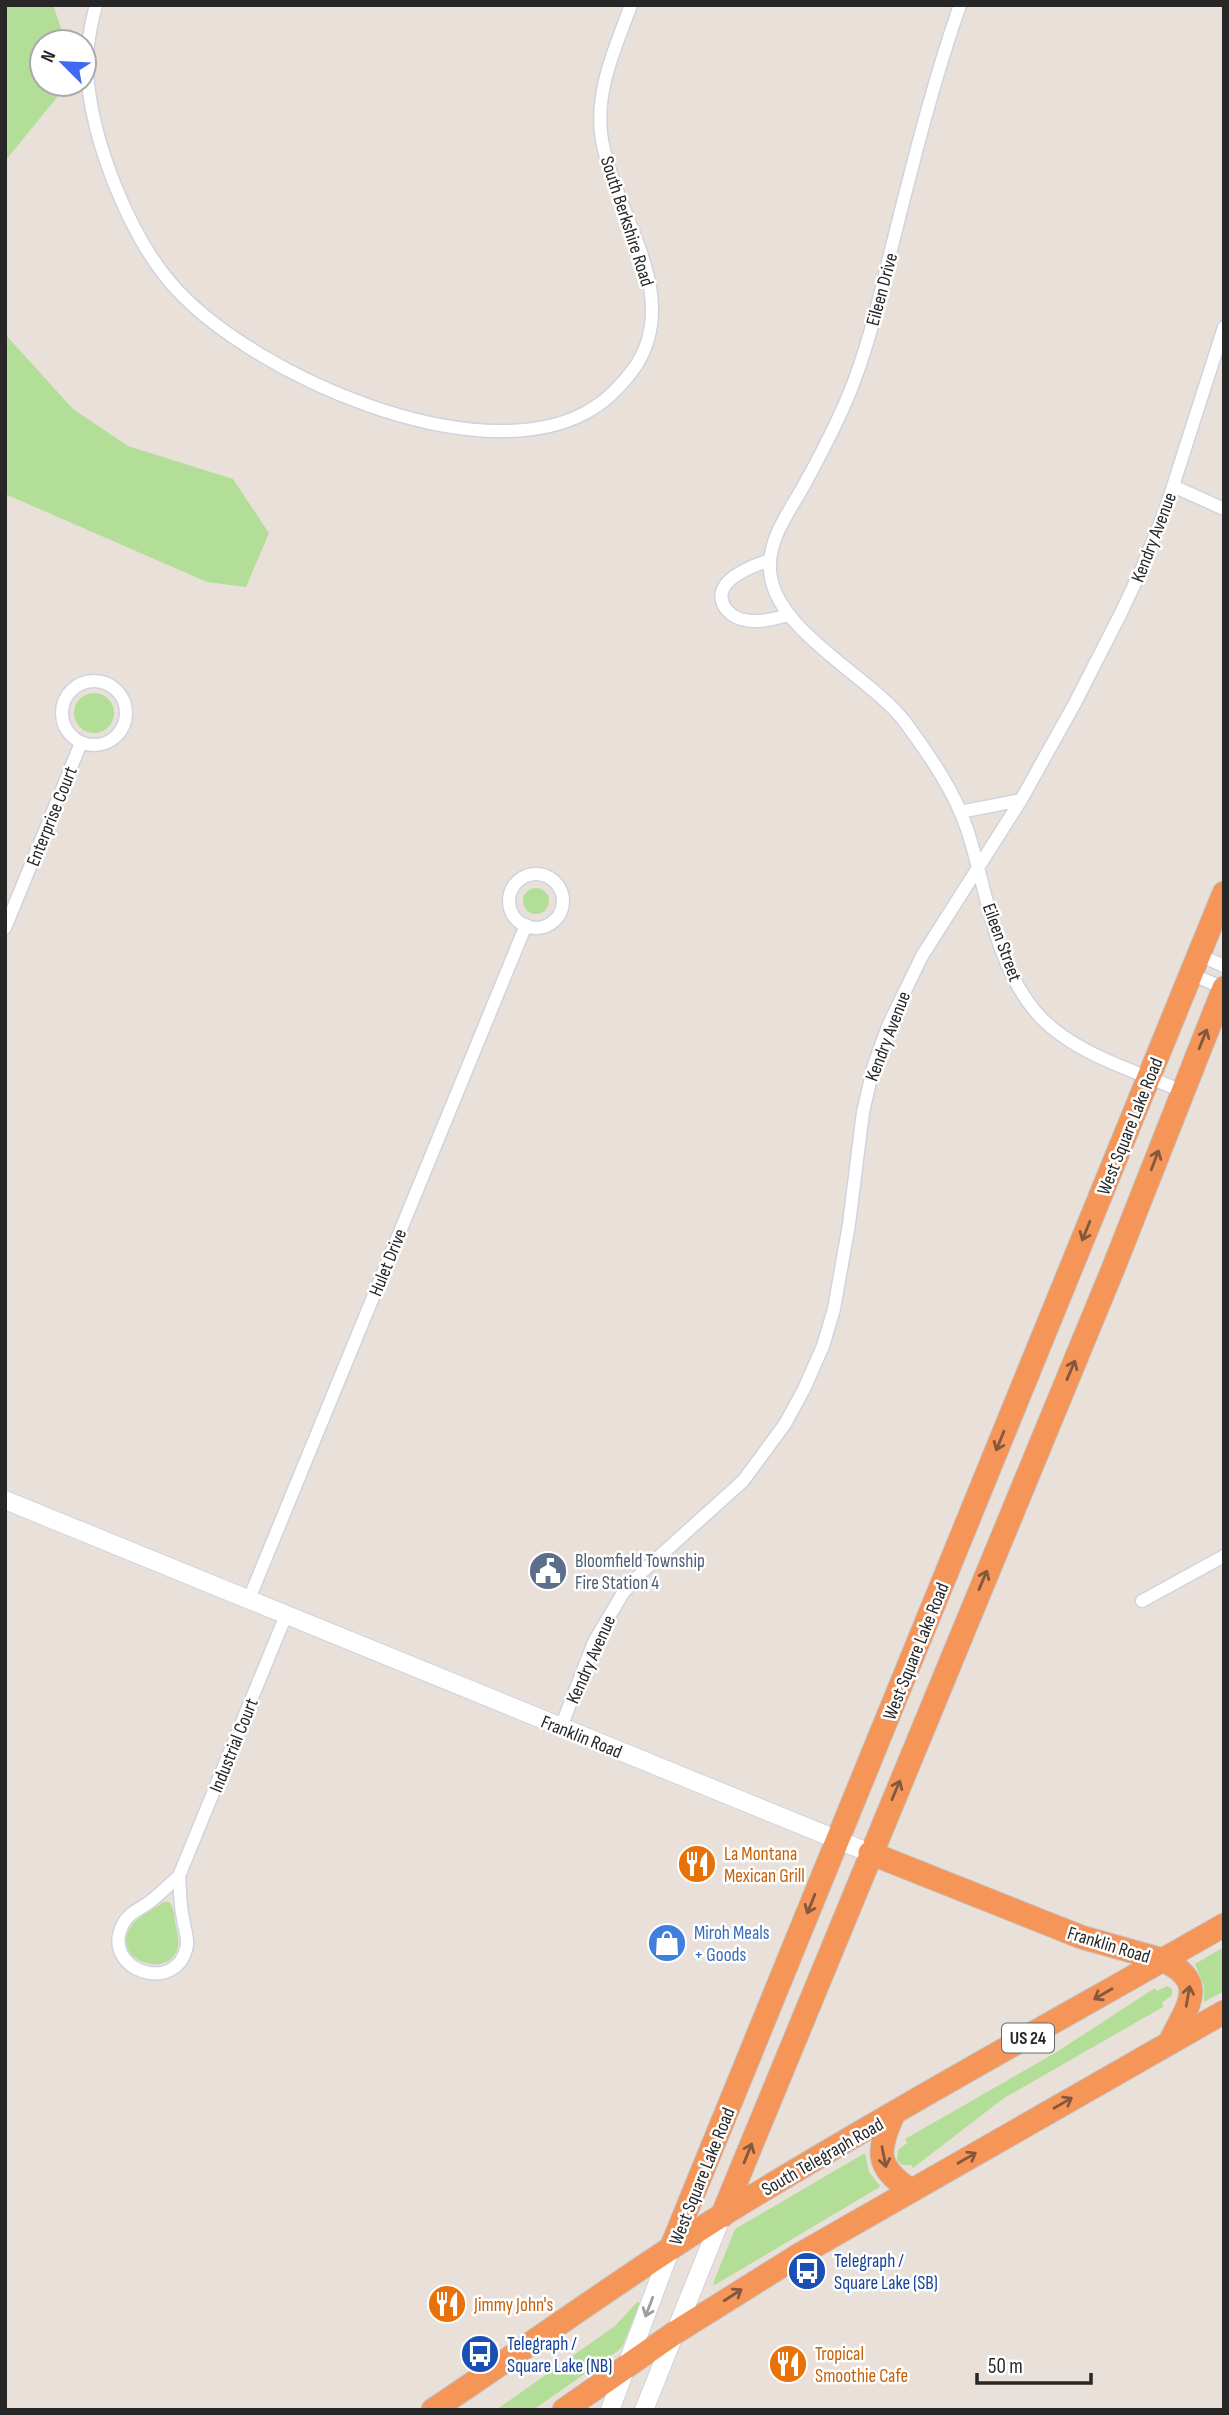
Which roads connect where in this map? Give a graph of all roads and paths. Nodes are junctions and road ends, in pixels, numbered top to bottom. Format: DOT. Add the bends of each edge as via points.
graph roads {
  1 [pos="96,5"];
  2 [pos="631,5"];
  3 [pos="960,5"];
  4 [pos="1224,327"];
  5 [pos="1173,486"];
  6 [pos="1224,509"];
  7 [pos="770,560"];
  8 [pos="788,615"];
  9 [pos="81,743"];
  10 [pos="1021,800"];
  11 [pos="960,812"];
  12 [pos="978,869"];
  13 [pos="1224,893"];
  14 [pos="526,925"];
  15 [pos="5,928"];
  16 [pos="1195,965"];
  17 [pos="1224,966"];
  18 [pos="1224,988"];
  19 [pos="1149,1077"];
  20 [pos="1182,1091"];
  21 [pos="5,1500"];
  22 [pos="1224,1556"];
  23 [pos="249,1600"];
  24 [pos="1142,1601"];
  25 [pos="286,1615"];
  26 [pos="561,1727"];
  27 [pos="837,1840"];
  28 [pos="870,1853"];
  29 [pos="179,1876"];
  30 [pos="1224,1925"];
  31 [pos="1163,1961"];
  32 [pos="1224,2012"];
  33 [pos="1170,2042"];
  34 [pos="892,2115"];
  35 [pos="911,2190"];
  36 [pos="722,2216"];
  37 [pos="671,2248"];
  38 [pos="676,2332"];
  39 [pos="626,2367"];
  40 [pos="433,2410"];
  41 [pos="564,2410"];
  42 [pos="610,2410"];
  43 [pos="644,2410"];
  1 -- 2 [label="street, South Berkshire Road" via="87,56 98,133 134,227 166,277 194,307 254,350 327,389 377,409 435,424 491,430 553,424 585,413 605,400 645,350 652,321 648,276 605,151 600,118 608,70"];
  3 -- 7 [label="street, Eileen Drive" via="853,384 777,533"];
  4 -- 5 [label="street, Kendry Avenue"];
  5 -- 6 [label="street"];
  5 -- 10 [label="street, Kendry Avenue" via="1121,613"];
  7 -- 8 [label="street, Eileen Drive" via="771,584"];
  7 -- 8 [label="street" via="743,569 730,580 723,591 724,605 741,620"];
  8 -- 11 [label="street, Eileen Drive" via="902,719"];
  9 -- 9 [label="street, Enterprise Court" via="101,745 123,728 125,703 107,683 79,684 64,700 62,722"];
  9 -- 15 [label="street, Enterprise Court"];
  10 -- 11 [label="street"];
  10 -- 12 [label="street, Kendry Avenue"];
  11 -- 12 [label="street, Eileen Drive"];
  12 -- 19 [label="street, Eileen Street" via="1005,957 1035,1011 1080,1046"];
  12 -- 26 [label="street, Kendry Avenue" via="912,974 874,1065 834,1309 804,1389 743,1481 623,1593 594,1642"];
  13 -- 16 [label="highway, West Square Lake Road"];
  14 -- 14 [label="street" via="545,926 559,914 563,896 547,876 528,875 513,887 512,912"];
  14 -- 23 [label="street, Hulet Drive"];
  16 -- 17 [label="street"];
  16 -- 18 [label="street"];
  16 -- 19 [label="highway, West Square Lake Road"];
  20 -- 18 [label="highway, West Square Lake Road, one-way"];
  19 -- 20 [label="street, Eileen Street"];
  19 -- 27 [label="highway, West Square Lake Road, one-way"];
  28 -- 20 [label="highway, West Square Lake Road, one-way"];
  21 -- 23 [label="street, Franklin Road"];
  22 -- 24 [label="street"];
  23 -- 25 [label="street, Franklin Road"];
  25 -- 26 [label="street, Franklin Road"];
  25 -- 29 [label="street, Industrial Court"];
  26 -- 27 [label="street, Franklin Road"];
  27 -- 28 [label="street, Franklin Road"];
  27 -- 37 [label="highway, West Square Lake Road, one-way"];
  28 -- 31 [label="highway, Franklin Road" via="1081,1937"];
  36 -- 28 [label="highway, West Square Lake Road, one-way"];
  29 -- 29 [label="street, Industrial Court" via="123,1923 120,1947 127,1962 140,1971 164,1972 183,1956 187,1941"];
  30 -- 31 [label="highway, South Telegraph Road / US 24"];
  33 -- 31 [label="highway, one-way" via="1190,1999 1191,1986 1187,1975"];
  31 -- 34 [label="highway, South Telegraph Road / US 24, one-way"];
  32 -- 33 [label="highway"];
  35 -- 33 [label="highway, one-way"];
  34 -- 35 [label="highway, one-way" via="883,2137 883,2164"];
  34 -- 36 [label="highway, South Telegraph Road / US 24"];
  38 -- 35 [label="highway, one-way"];
  36 -- 37 [label="highway, South Telegraph Road / US 24"];
  36 -- 38 [label="street, West Square Lake Road"];
  37 -- 39 [label="street, West Square Lake Road, one-way"];
  37 -- 40 [label="highway, South Telegraph Road / US 24"];
  38 -- 39 [label="highway"];
  38 -- 43 [label="street, West Square Lake Road"];
  39 -- 41 [label="highway"];
  39 -- 42 [label="street, West Square Lake Road"];
}
